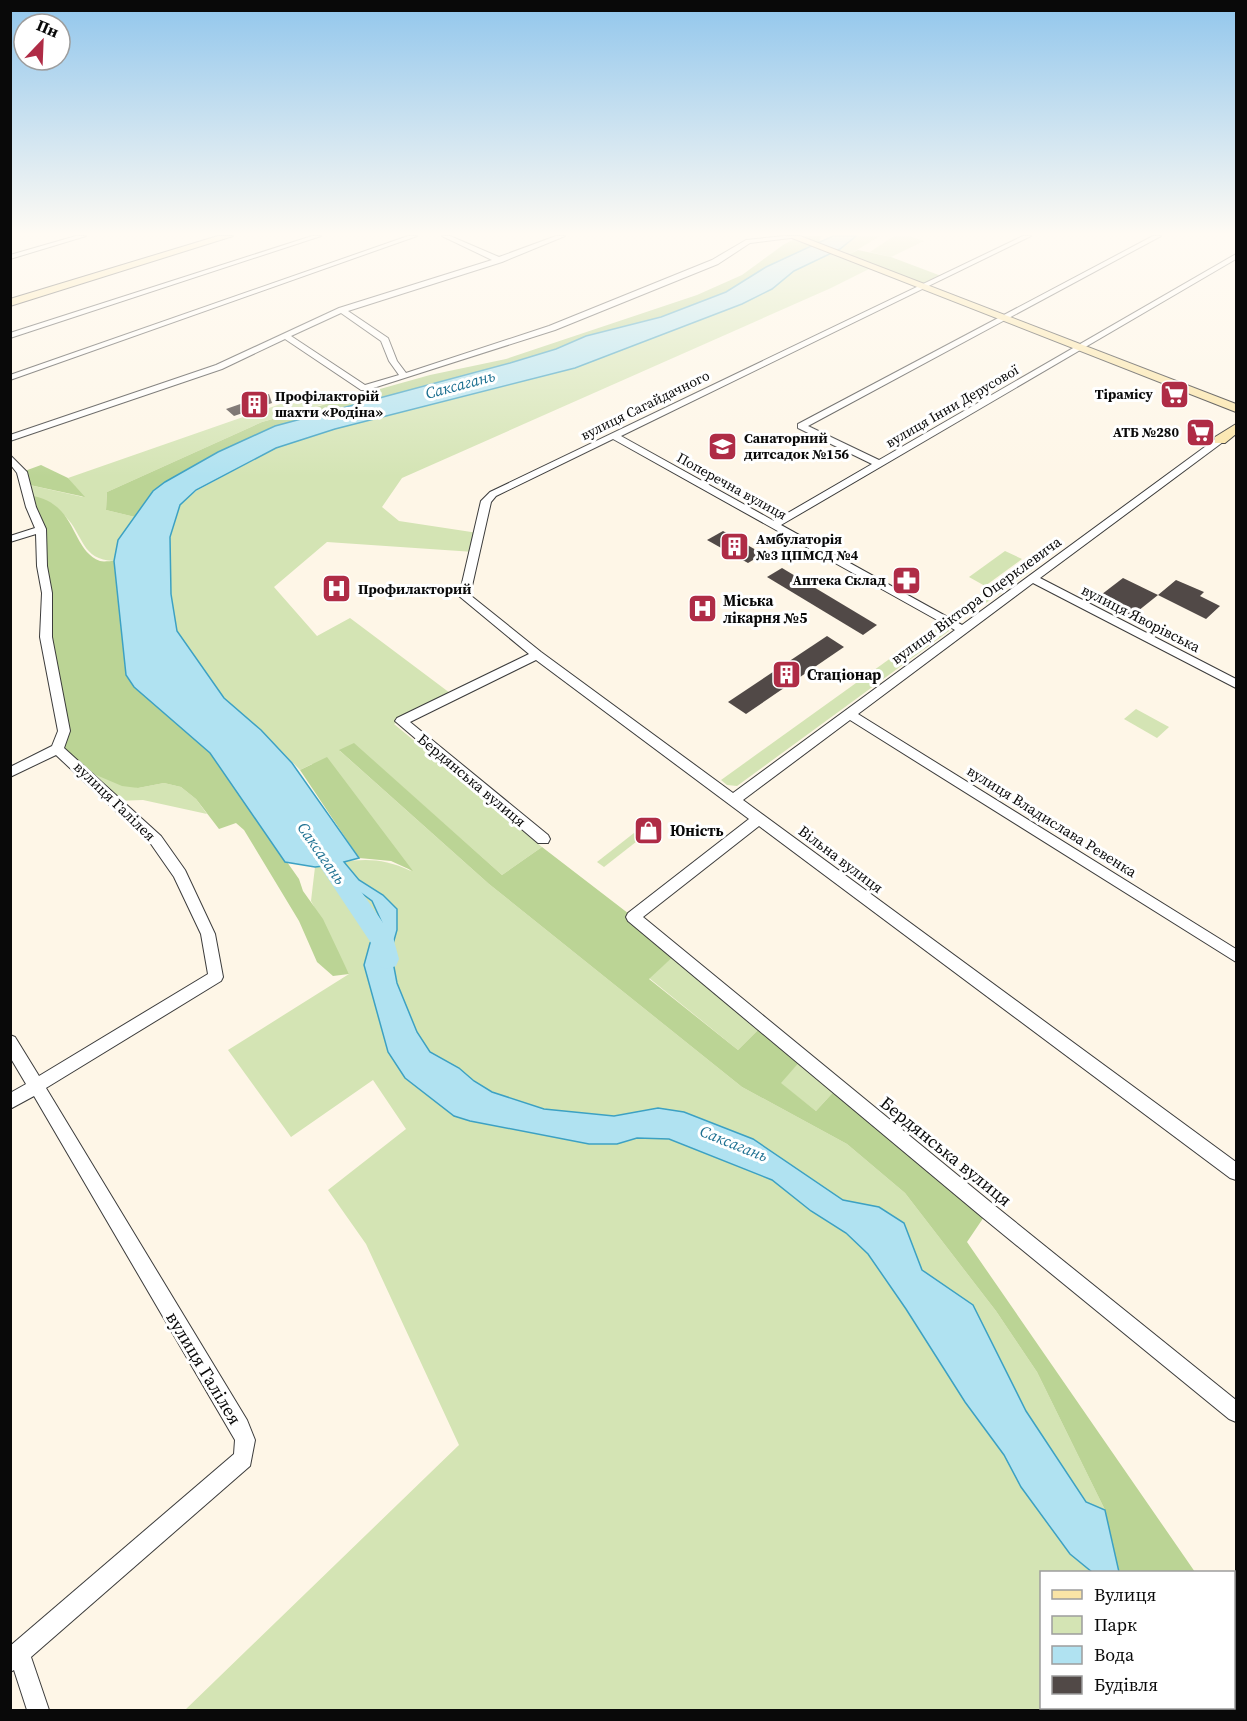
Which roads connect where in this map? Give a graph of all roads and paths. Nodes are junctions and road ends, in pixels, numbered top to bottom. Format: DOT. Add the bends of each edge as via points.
graph roads {
  1 [pos="71,316"];
  2 [pos="186,316"];
  3 [pos="329,316"];
  4 [pos="351,316"];
  5 [pos="581,316"];
  6 [pos="858,316"];
  7 [pos="1001,316"];
  8 [pos="1008,316"];
  9 [pos="1135,316"];
  10 [pos="1005,318"];
  11 [pos="10,336"];
  12 [pos="287,337"];
  13 [pos="1083,347"];
  14 [pos="404,376"];
  15 [pos="10,378"];
  16 [pos="1236,408"];
  17 [pos="1236,428"];
  18 [pos="614,436"];
  19 [pos="10,438"];
  20 [pos="1220,440"];
  21 [pos="1236,447"];
  22 [pos="10,458"];
  23 [pos="879,464"];
  24 [pos="774,525"];
  25 [pos="41,529"];
  26 [pos="10,539"];
  27 [pos="474,552"];
  28 [pos="1033,579"];
  29 [pos="963,630"];
  30 [pos="537,655"];
  31 [pos="1236,684"];
  32 [pos="849,714"];
  33 [pos="57,749"];
  34 [pos="10,773"];
  35 [pos="735,799"];
  36 [pos="760,818"];
  37 [pos="543,839"];
  38 [pos="1236,956"];
  39 [pos="10,1042"];
  40 [pos="36,1086"];
  41 [pos="10,1102"];
  42 [pos="1236,1172"];
  43 [pos="1236,1412"];
  44 [pos="15,1657"];
  45 [pos="38,1710"];
  1 -- 11 [label="street"];
  2 -- 15 [label="street"];
  3 -- 12 [label="street"];
  4 -- 14 [label="street" via="385,340"];
  5 -- 14 [label="street"];
  6 -- 18 [label="street, вулиця Сагайдачного"];
  7 -- 10 [label="street"];
  8 -- 10 [label="street"];
  9 -- 13 [label="street, вулиця Інни Дерусової"];
  10 -- 13 [label="street"];
  10 -- 23 [label="street" via="801,426"];
  12 -- 14 [label="street" via="364,387"];
  12 -- 19 [label="street" via="219,367"];
  13 -- 16 [label="street"];
  13 -- 23 [label="street, вулиця Інни Дерусової"];
  17 -- 20 [label="street, вулиця Віктора Оцерклевича"];
  18 -- 24 [label="street, Поперечна вулиця"];
  18 -- 27 [label="street, вулиця Сагайдачного" via="493,495 486,501"];
  20 -- 21 [label="street"];
  20 -- 28 [label="street, вулиця Віктора Оцерклевича"];
  22 -- 25 [label="street" via="22,472"];
  23 -- 24 [label="street, вулиця Інни Дерусової"];
  24 -- 29 [label="street, Поперечна вулиця"];
  25 -- 26 [label="street"];
  25 -- 33 [label="street" via="47,593 46,637 64,731"];
  27 -- 30 [label="street, Вільна вулиця" via="464,596"];
  28 -- 29 [label="street, вулиця Віктора Оцерклевича"];
  28 -- 31 [label="street, вулиця Яворівська"];
  29 -- 32 [label="street, вулиця Віктора Оцерклевича"];
  30 -- 35 [label="street, Вільна вулиця"];
  30 -- 37 [label="street, Бердянська вулиця" via="401,721"];
  32 -- 35 [label="street, вулиця Віктора Оцерклевича"];
  32 -- 38 [label="street, вулиця Владислава Ревенка"];
  33 -- 34 [label="street"];
  33 -- 40 [label="street, вулиця Галілея" via="156,840 180,874 208,934 216,977"];
  35 -- 36 [label="street, Вільна вулиця"];
  36 -- 42 [label="street, Вільна вулиця"];
  36 -- 43 [label="street, Бердянська вулиця" via="633,917"];
  39 -- 40 [label="street, вулиця Галілея"];
  40 -- 41 [label="street, вулиця Галілея"];
  40 -- 44 [label="street, вулиця Галілея" via="245,1440 243,1460"];
  44 -- 45 [label="street"];
}
